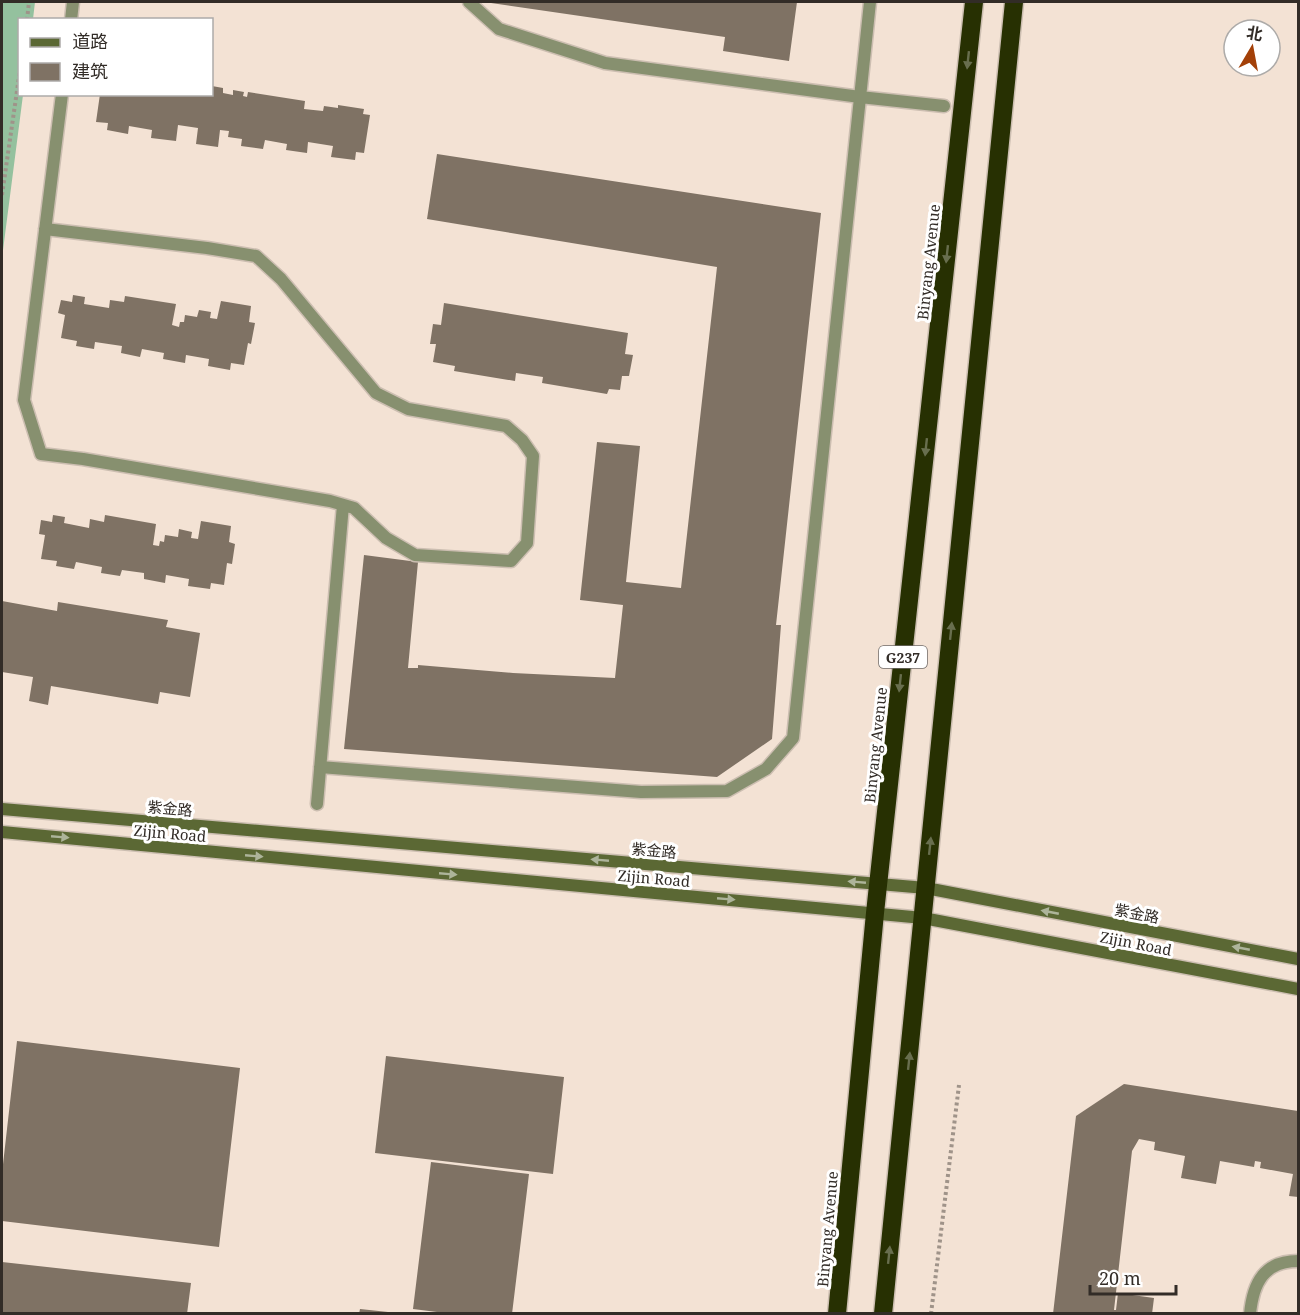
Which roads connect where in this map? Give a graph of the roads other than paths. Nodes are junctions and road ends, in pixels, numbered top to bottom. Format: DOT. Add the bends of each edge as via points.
graph roads {
  1 [pos="74,2"];
  2 [pos="469,2"];
  3 [pos="870,2"];
  4 [pos="974,2"];
  5 [pos="1014,2"];
  6 [pos="71,18"];
  7 [pos="62,96"];
  8 [pos="860,97"];
  9 [pos="944,106"];
  10 [pos="45,229"];
  11 [pos="343,505"];
  12 [pos="320,767"];
  13 [pos="317,804"];
  14 [pos="2,809"];
  15 [pos="2,832"];
  16 [pos="878,884"];
  17 [pos="926,888"];
  18 [pos="875,913"];
  19 [pos="923,918"];
  20 [pos="1299,959"];
  21 [pos="1299,989"];
  22 [pos="1299,1261"];
  23 [pos="837,1314"];
  24 [pos="883,1314"];
  25 [pos="1250,1314"];
  1 -- 6 [label="lane"];
  2 -- 8 [label="lane" via="499,29 605,63"];
  3 -- 8 [label="lane"];
  4 -- 16 [label="highway, Binyang Avenue / G237, one-way"];
  17 -- 5 [label="highway, G237, one-way"];
  7 -- 10 [label="lane"];
  8 -- 9 [label="lane"];
  8 -- 12 [label="lane" via="793,738 766,769 727,791 641,792"];
  10 -- 11 [label="lane" via="24,400 41,454"];
  10 -- 11 [label="lane" via="256,256 281,279 376,393 408,409 506,426 533,456 527,543 511,561 415,555 386,538 354,508"];
  11 -- 12 [label="lane"];
  12 -- 13 [label="lane"];
  16 -- 14 [label="street, 紫金路, one-way"];
  15 -- 18 [label="street, Zijin Road, one-way"];
  16 -- 17 [label="street, 紫金路"];
  16 -- 18 [label="highway, Binyang Avenue / G237"];
  17 -- 19 [label="highway, G237"];
  20 -- 17 [label="street, 紫金路, one-way"];
  18 -- 19 [label="street, Zijin Road"];
  18 -- 23 [label="highway, Binyang Avenue / G237"];
  19 -- 21 [label="street, Zijin Road"];
  24 -- 19 [label="highway, G237, one-way"];
  22 -- 25 [label="lane" via="1271,1267 1259,1280"];
}
